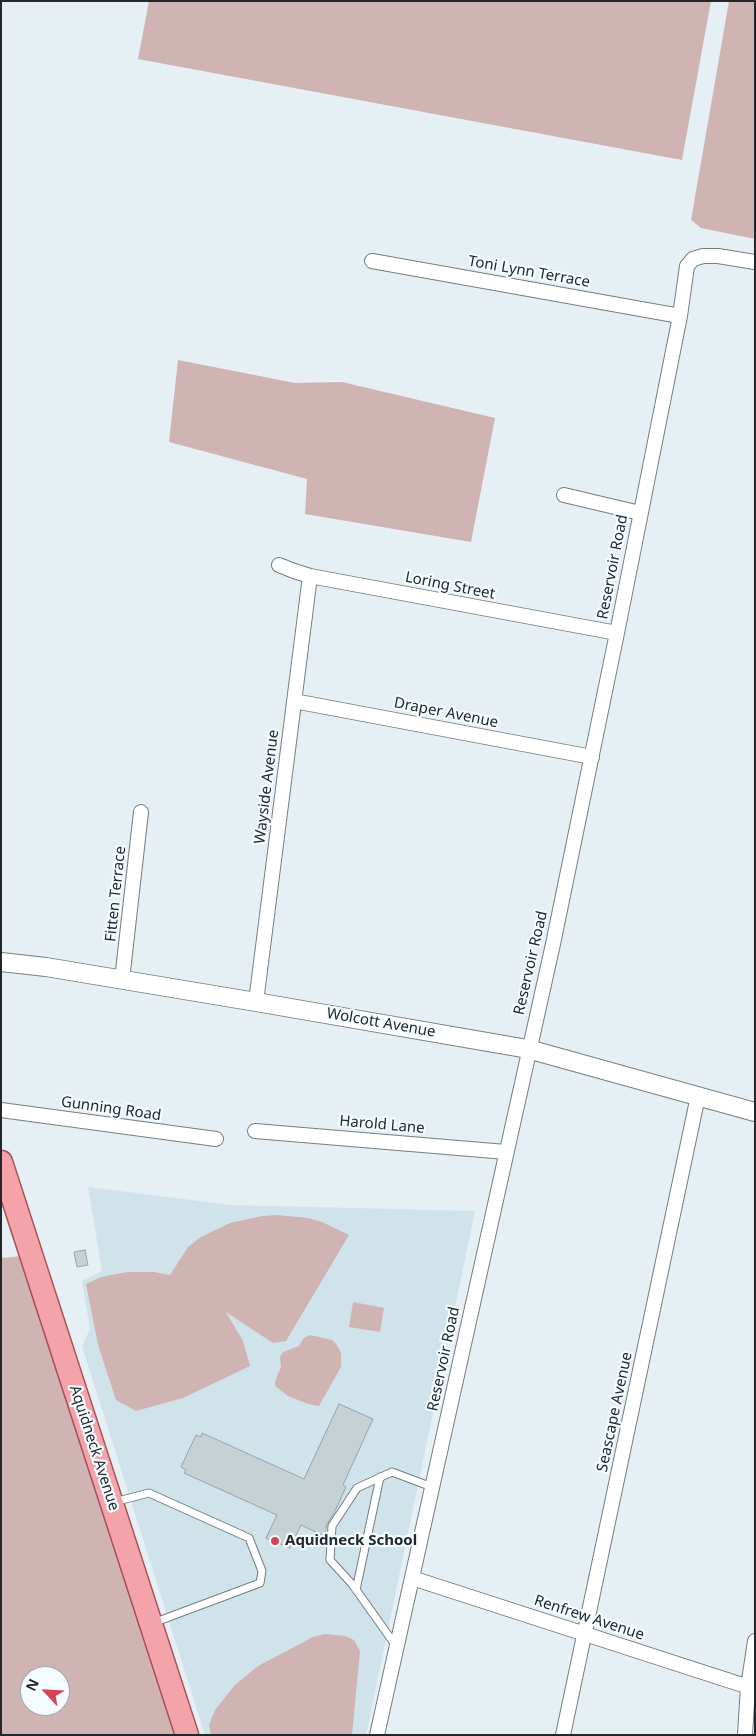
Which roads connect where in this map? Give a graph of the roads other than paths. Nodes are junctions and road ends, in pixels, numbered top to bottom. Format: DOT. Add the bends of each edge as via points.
graph roads {
  1 [pos="372,261"];
  2 [pos="755,262"];
  3 [pos="680,316"];
  4 [pos="564,494"];
  5 [pos="640,513"];
  6 [pos="280,564"];
  7 [pos="310,576"];
  8 [pos="617,633"];
  9 [pos="294,701"];
  10 [pos="592,757"];
  11 [pos="141,812"];
  12 [pos="1,962"];
  13 [pos="122,980"];
  14 [pos="256,1002"];
  15 [pos="528,1049"];
  16 [pos="698,1096"];
  17 [pos="1,1110"];
  18 [pos="755,1112"];
  19 [pos="255,1131"];
  20 [pos="216,1139"];
  21 [pos="506,1152"];
  22 [pos="1,1162"];
  23 [pos="380,1477"];
  24 [pos="432,1488"];
  25 [pos="112,1502"];
  26 [pos="412,1578"];
  27 [pos="356,1590"];
  28 [pos="150,1624"];
  29 [pos="584,1633"];
  30 [pos="755,1641"];
  31 [pos="397,1647"];
  32 [pos="751,1688"];
  33 [pos="187,1735"];
  34 [pos="378,1735"];
  35 [pos="563,1735"];
  36 [pos="745,1735"];
  1 -- 3 [label="street, Toni Lynn Terrace"];
  2 -- 3 [label="street, Reservoir Road" via="718,256 693,259 687,266"];
  3 -- 5 [label="street, Reservoir Road"];
  4 -- 5 [label="street"];
  5 -- 8 [label="street, Reservoir Road"];
  6 -- 7 [label="street, Loring Street"];
  7 -- 8 [label="street, Loring Street"];
  7 -- 9 [label="street, Wayside Avenue"];
  8 -- 10 [label="street, Reservoir Road"];
  9 -- 10 [label="street, Draper Avenue"];
  9 -- 14 [label="street, Wayside Avenue"];
  10 -- 15 [label="street, Reservoir Road"];
  11 -- 13 [label="street, Fitten Terrace"];
  12 -- 13 [label="street, Wolcott Avenue"];
  13 -- 14 [label="street, Wolcott Avenue"];
  14 -- 15 [label="street, Wolcott Avenue"];
  15 -- 16 [label="street, Wolcott Avenue"];
  15 -- 21 [label="street, Reservoir Road"];
  16 -- 18 [label="street, Wolcott Avenue"];
  16 -- 29 [label="street, Seascape Avenue"];
  17 -- 20 [label="street, Gunning Road"];
  19 -- 21 [label="street, Harold Lane"];
  21 -- 24 [label="street, Reservoir Road"];
  22 -- 25 [label="main road, Aquidneck Avenue"];
  23 -- 24 [label="lane" via="392,1472"];
  23 -- 27 [label="lane"];
  23 -- 27 [label="lane" via="357,1488 332,1526 330,1560"];
  24 -- 26 [label="street, Reservoir Road"];
  25 -- 28 [label="main road, Aquidneck Avenue"];
  25 -- 28 [label="lane" via="149,1493 249,1538 262,1571 260,1583"];
  26 -- 29 [label="street, Renfrew Avenue"];
  26 -- 31 [label="street, Reservoir Road"];
  27 -- 31 [label="lane"];
  28 -- 33 [label="main road, Aquidneck Avenue"];
  29 -- 32 [label="street, Renfrew Avenue"];
  29 -- 35 [label="street, Seascape Avenue"];
  30 -- 32 [label="street"];
  31 -- 34 [label="street, Reservoir Road"];
  32 -- 36 [label="street"];
}
